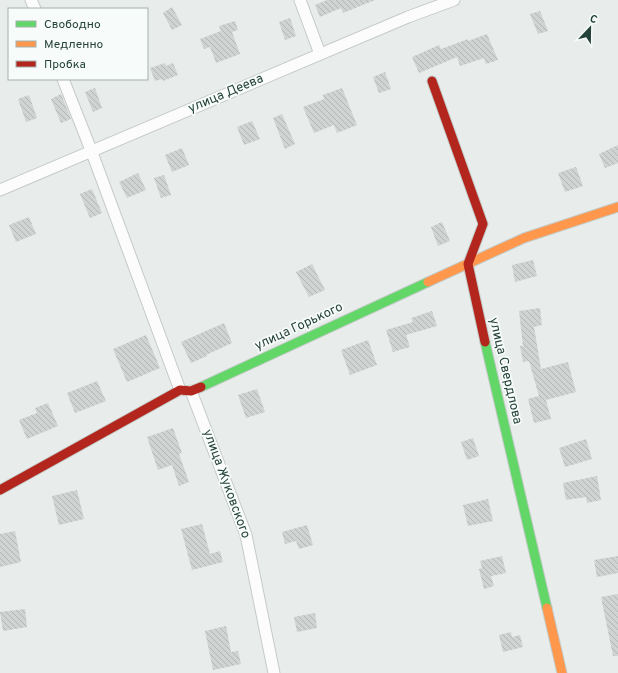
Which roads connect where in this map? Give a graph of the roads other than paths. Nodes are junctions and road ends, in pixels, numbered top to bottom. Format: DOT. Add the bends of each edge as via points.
graph roads {
  1 [pos="300,0"];
  2 [pos="454,0"];
  3 [pos="320,54"];
  4 [pos="63,80"];
  5 [pos="432,81"];
  6 [pos="91,150"];
  7 [pos="0,190"];
  8 [pos="618,207"];
  9 [pos="468,264"];
  10 [pos="185,390"];
  11 [pos="0,490"];
  12 [pos="274,673"];
  13 [pos="562,673"];
  1 -- 3 [label="street"];
  2 -- 3 [label="street, улица Деева"];
  3 -- 6 [label="street, улица Деева"];
  4 -- 6 [label="street, улица Жуковского"];
  5 -- 9 [label="street" via="483,224"];
  6 -- 7 [label="street, улица Деева"];
  6 -- 10 [label="street, улица Жуковского"];
  8 -- 9 [label="street, улица Горького" via="524,238"];
  9 -- 10 [label="street, улица Горького"];
  9 -- 13 [label="street, улица Свердлова"];
  10 -- 11 [label="street, улица Горького"];
  10 -- 12 [label="street, улица Жуковского" via="246,535"];
}
